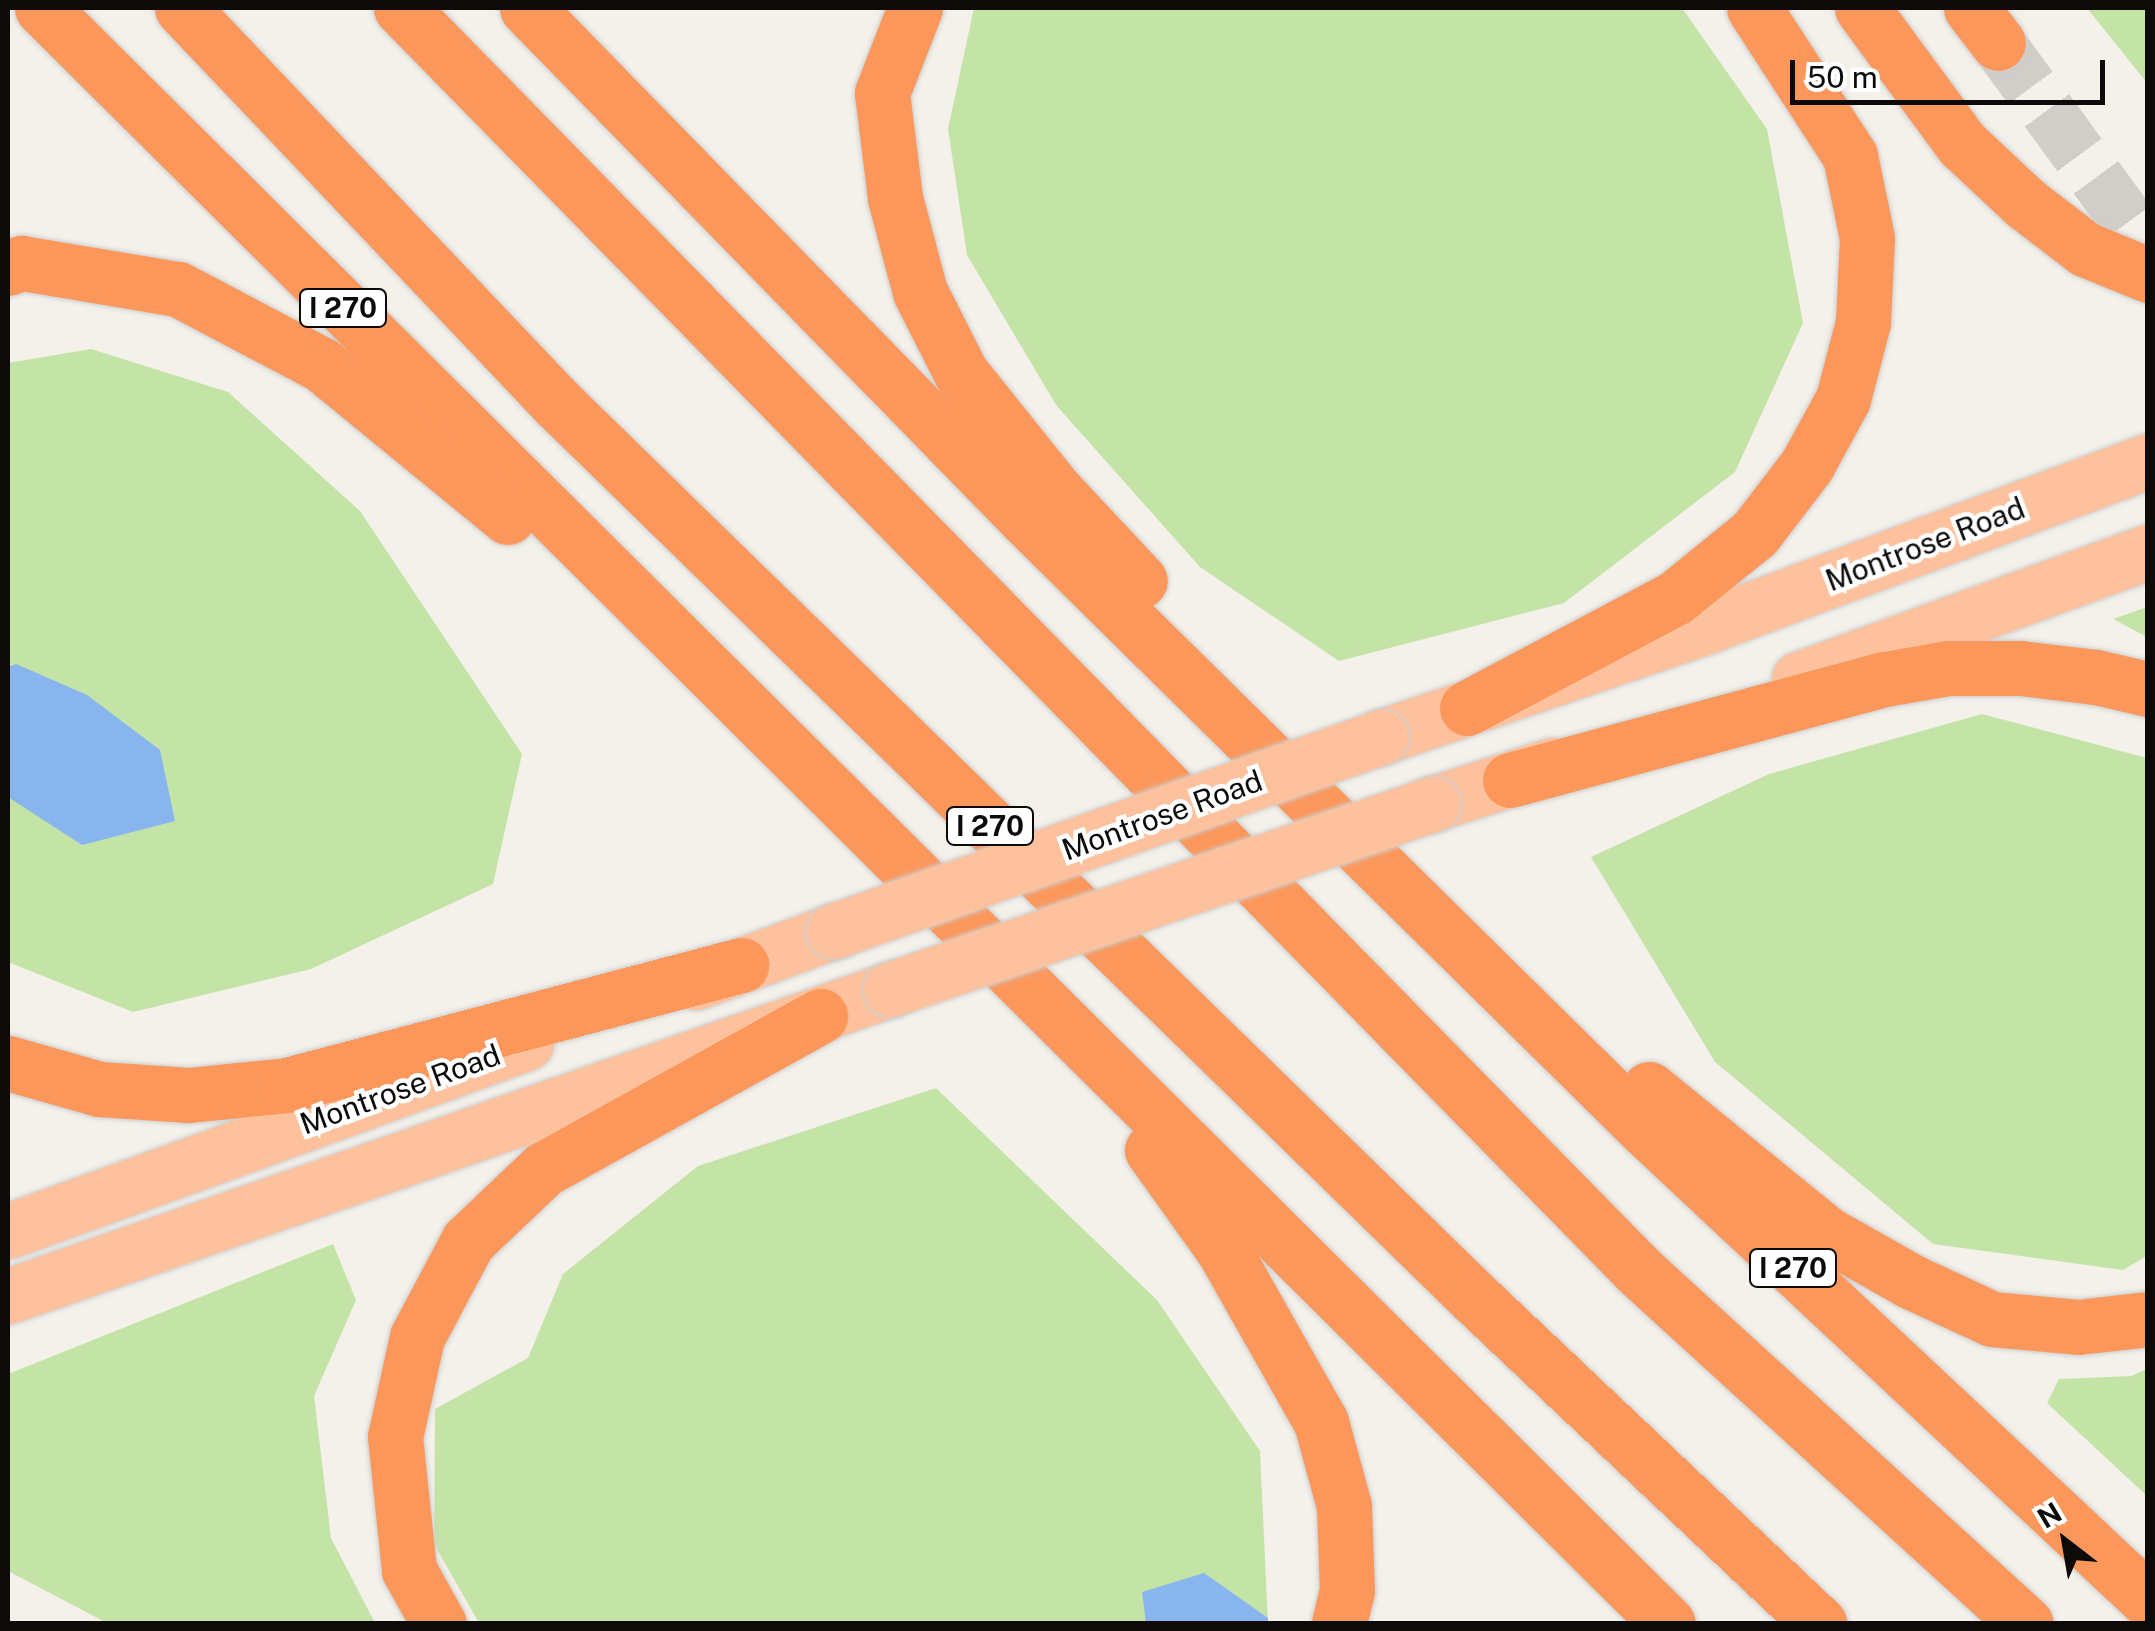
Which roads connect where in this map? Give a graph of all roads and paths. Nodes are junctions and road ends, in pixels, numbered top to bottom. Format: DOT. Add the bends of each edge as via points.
graph roads {
  1 [pos="42,8"];
  2 [pos="182,8"];
  3 [pos="401,8"];
  4 [pos="527,8"];
  5 [pos="915,8"];
  6 [pos="1754,8"];
  7 [pos="1862,8"];
  8 [pos="8,268"];
  9 [pos="2148,275"];
  10 [pos="2148,461"];
  11 [pos="2148,552"];
  12 [pos="644,608"];
  13 [pos="2148,689"];
  14 [pos="1467,708"];
  15 [pos="1232,722"];
  16 [pos="1510,780"];
  17 [pos="1444,930"];
  18 [pos="741,966"];
  19 [pos="820,1016"];
  20 [pos="1059,1022"];
  21 [pos="8,1063"];
  22 [pos="8,1231"];
  23 [pos="8,1296"];
  24 [pos="2148,1319"];
  25 [pos="2148,1600"];
  26 [pos="439,1624"];
  27 [pos="1339,1624"];
  28 [pos="1668,1624"];
  29 [pos="1819,1624"];
  30 [pos="2026,1624"];
  1 -- 12 [label="highway, I 270"];
  2 -- 29 [label="highway, I 270" via="571,417 1478,1302"];
  3 -- 30 [label="highway" via="1638,1270"];
  4 -- 15 [label="highway, I 270"];
  5 -- 15 [label="highway" via="882,94 895,198 920,292 961,373 1053,488 1153,596"];
  6 -- 14 [label="highway" via="1850,156 1867,238 1863,322 1843,399 1807,464 1756,533 1674,598"];
  7 -- 9 [label="highway" via="1962,144 2012,192 2085,248"];
  8 -- 12 [label="highway" via="22,264 178,289 322,365 532,536"];
  10 -- 14 [label="main road, Montrose Road"];
  11 -- 16 [label="main road"];
  12 -- 20 [label="highway, I 270"];
  13 -- 16 [label="highway" via="2020,668 1949,668 1885,679"];
  14 -- 18 [label="main road, Montrose Road, bridge"];
  15 -- 17 [label="highway, I 270"];
  16 -- 19 [label="main road, bridge"];
  17 -- 24 [label="highway" via="1827,1234 1910,1282 1992,1319 2078,1326"];
  17 -- 25 [label="highway, I 270" via="1645,1130"];
  18 -- 21 [label="highway" via="287,1085 189,1095 99,1089"];
  18 -- 22 [label="main road, Montrose Road"];
  19 -- 23 [label="main road"];
  19 -- 26 [label="highway" via="544,1169 468,1242 416,1337 395,1437 409,1570"];
  20 -- 27 [label="highway" via="1223,1249 1321,1422 1344,1506 1347,1591"];
  20 -- 28 [label="highway, I 270"];
}
